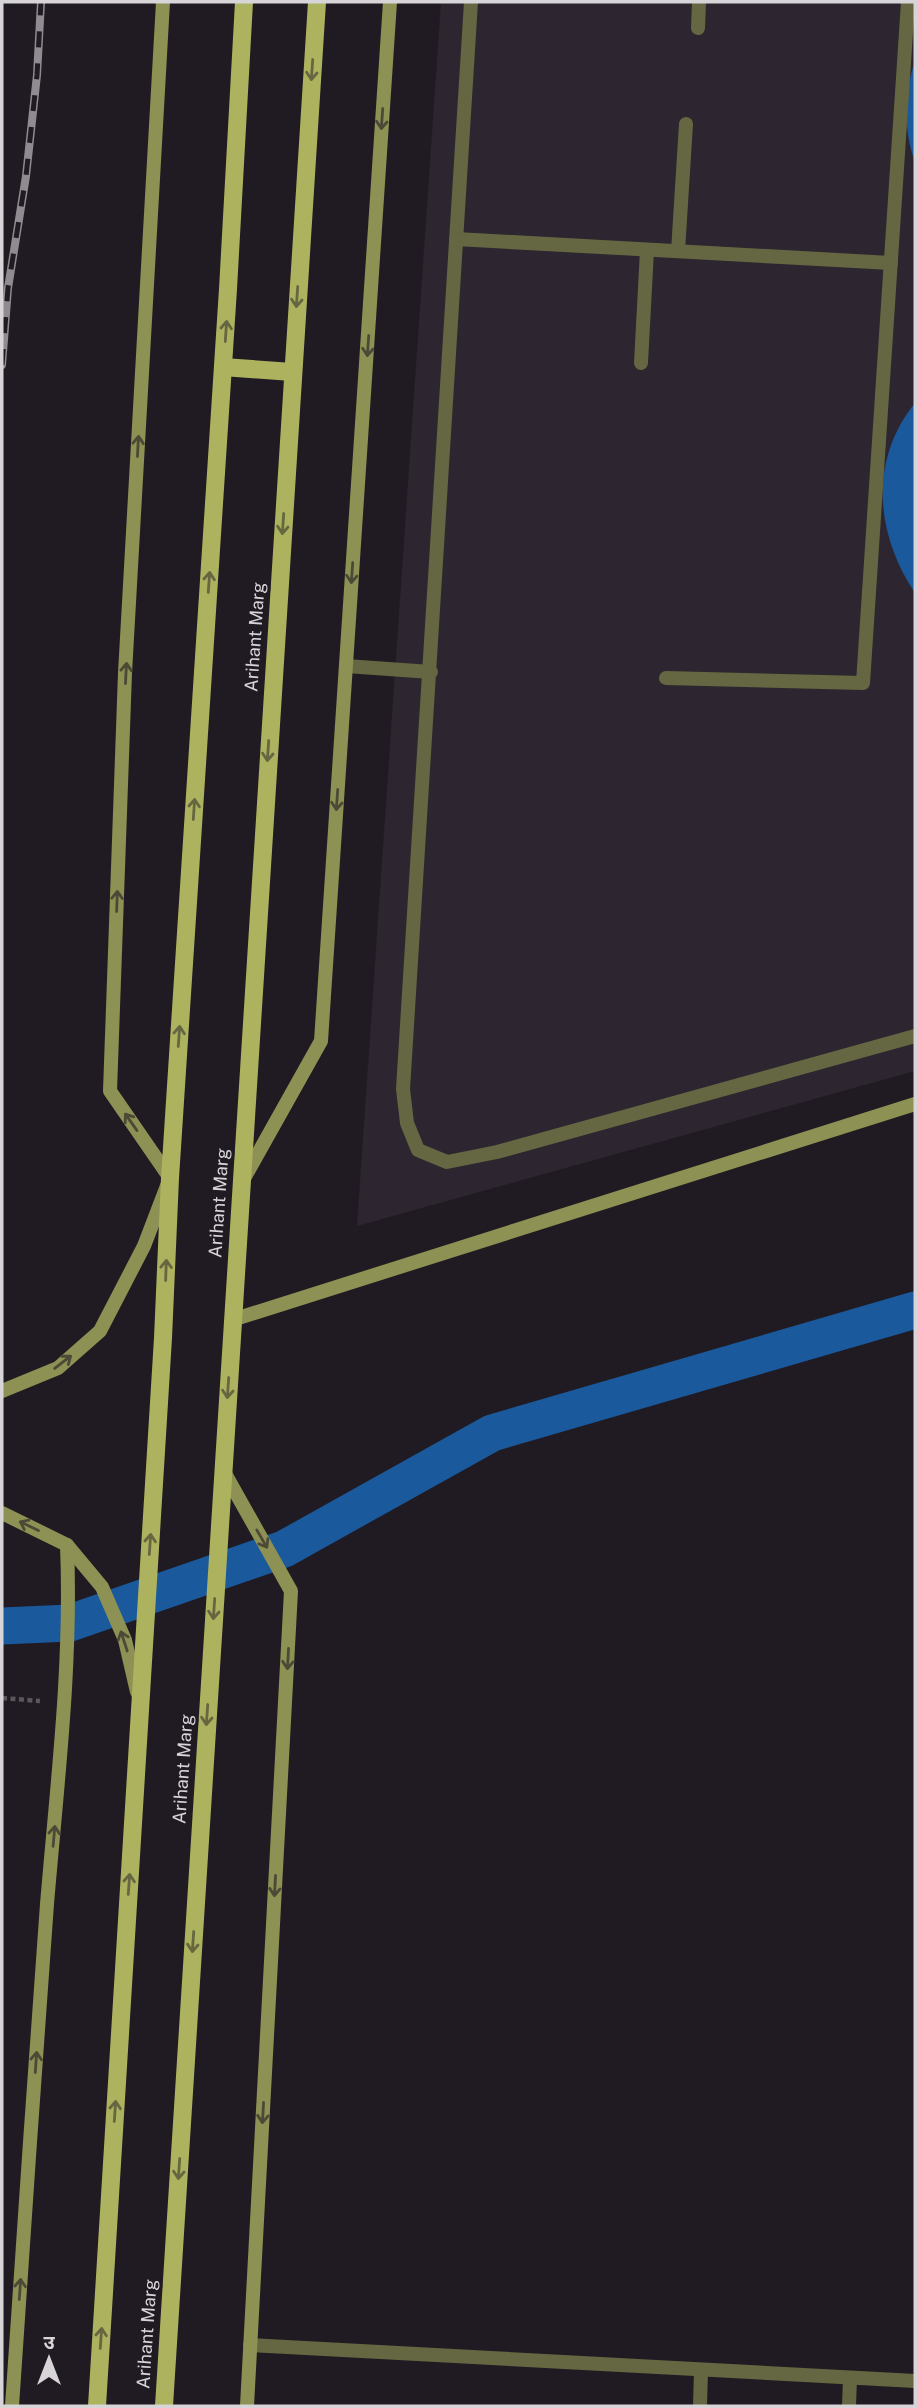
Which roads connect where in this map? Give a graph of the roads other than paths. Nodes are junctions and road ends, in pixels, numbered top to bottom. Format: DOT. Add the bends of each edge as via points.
graph roads {
  1 [pos="163,2"];
  2 [pos="244,2"];
  3 [pos="317,2"];
  4 [pos="390,2"];
  5 [pos="471,2"];
  6 [pos="699,2"];
  7 [pos="908,2"];
  8 [pos="698,28"];
  9 [pos="686,124"];
  10 [pos="456,239"];
  11 [pos="647,250"];
  12 [pos="678,251"];
  13 [pos="891,262"];
  14 [pos="641,363"];
  15 [pos="223,368"];
  16 [pos="292,372"];
  17 [pos="346,666"];
  18 [pos="431,672"];
  19 [pos="666,678"];
  20 [pos="915,1036"];
  21 [pos="915,1104"];
  22 [pos="170,1178"];
  23 [pos="241,1184"];
  24 [pos="232,1320"];
  25 [pos="2,1391"];
  26 [pos="227,1489"];
  27 [pos="2,1513"];
  28 [pos="67,1545"];
  29 [pos="140,1707"];
  30 [pos="250,2345"];
  31 [pos="701,2371"];
  32 [pos="850,2378"];
  33 [pos="915,2381"];
  34 [pos="12,2406"];
  35 [pos="97,2406"];
  36 [pos="163,2406"];
  37 [pos="247,2406"];
  38 [pos="700,2406"];
  39 [pos="849,2406"];
  22 -- 1 [label="street, one-way" via="110,1091 125,673"];
  15 -- 2 [label="main road, one-way"];
  3 -- 16 [label="main road, Arihant Marg, one-way"];
  4 -- 17 [label="street, one-way"];
  5 -- 10 [label="street"];
  6 -- 8 [label="street"];
  7 -- 13 [label="street"];
  9 -- 12 [label="street"];
  10 -- 11 [label="street"];
  10 -- 18 [label="street"];
  11 -- 12 [label="street"];
  11 -- 14 [label="street"];
  12 -- 13 [label="street"];
  13 -- 19 [label="street" via="863,683"];
  15 -- 16 [label="main road"];
  22 -- 15 [label="main road, one-way"];
  16 -- 23 [label="main road, Arihant Marg, one-way"];
  17 -- 18 [label="street"];
  17 -- 23 [label="street, one-way" via="321,1041"];
  18 -- 20 [label="street" via="403,1089 407,1123 418,1150 447,1162 497,1153"];
  21 -- 24 [label="street"];
  25 -- 22 [label="street, one-way" via="58,1368 100,1331 144,1246"];
  29 -- 22 [label="main road, one-way"];
  23 -- 24 [label="main road, Arihant Marg"];
  24 -- 26 [label="main road, Arihant Marg, one-way" via="223,1469"];
  26 -- 30 [label="street, one-way" via="291,1591"];
  26 -- 36 [label="main road, Arihant Marg, one-way" via="212,1647"];
  28 -- 27 [label="street, one-way"];
  29 -- 28 [label="street, one-way" via="125,1640 102,1587"];
  34 -- 28 [label="street, one-way" via="65,1703"];
  35 -- 29 [label="main road, one-way"];
  30 -- 31 [label="street"];
  30 -- 37 [label="street"];
  31 -- 32 [label="street"];
  31 -- 38 [label="street"];
  32 -- 33 [label="street"];
  32 -- 39 [label="street"];
}
